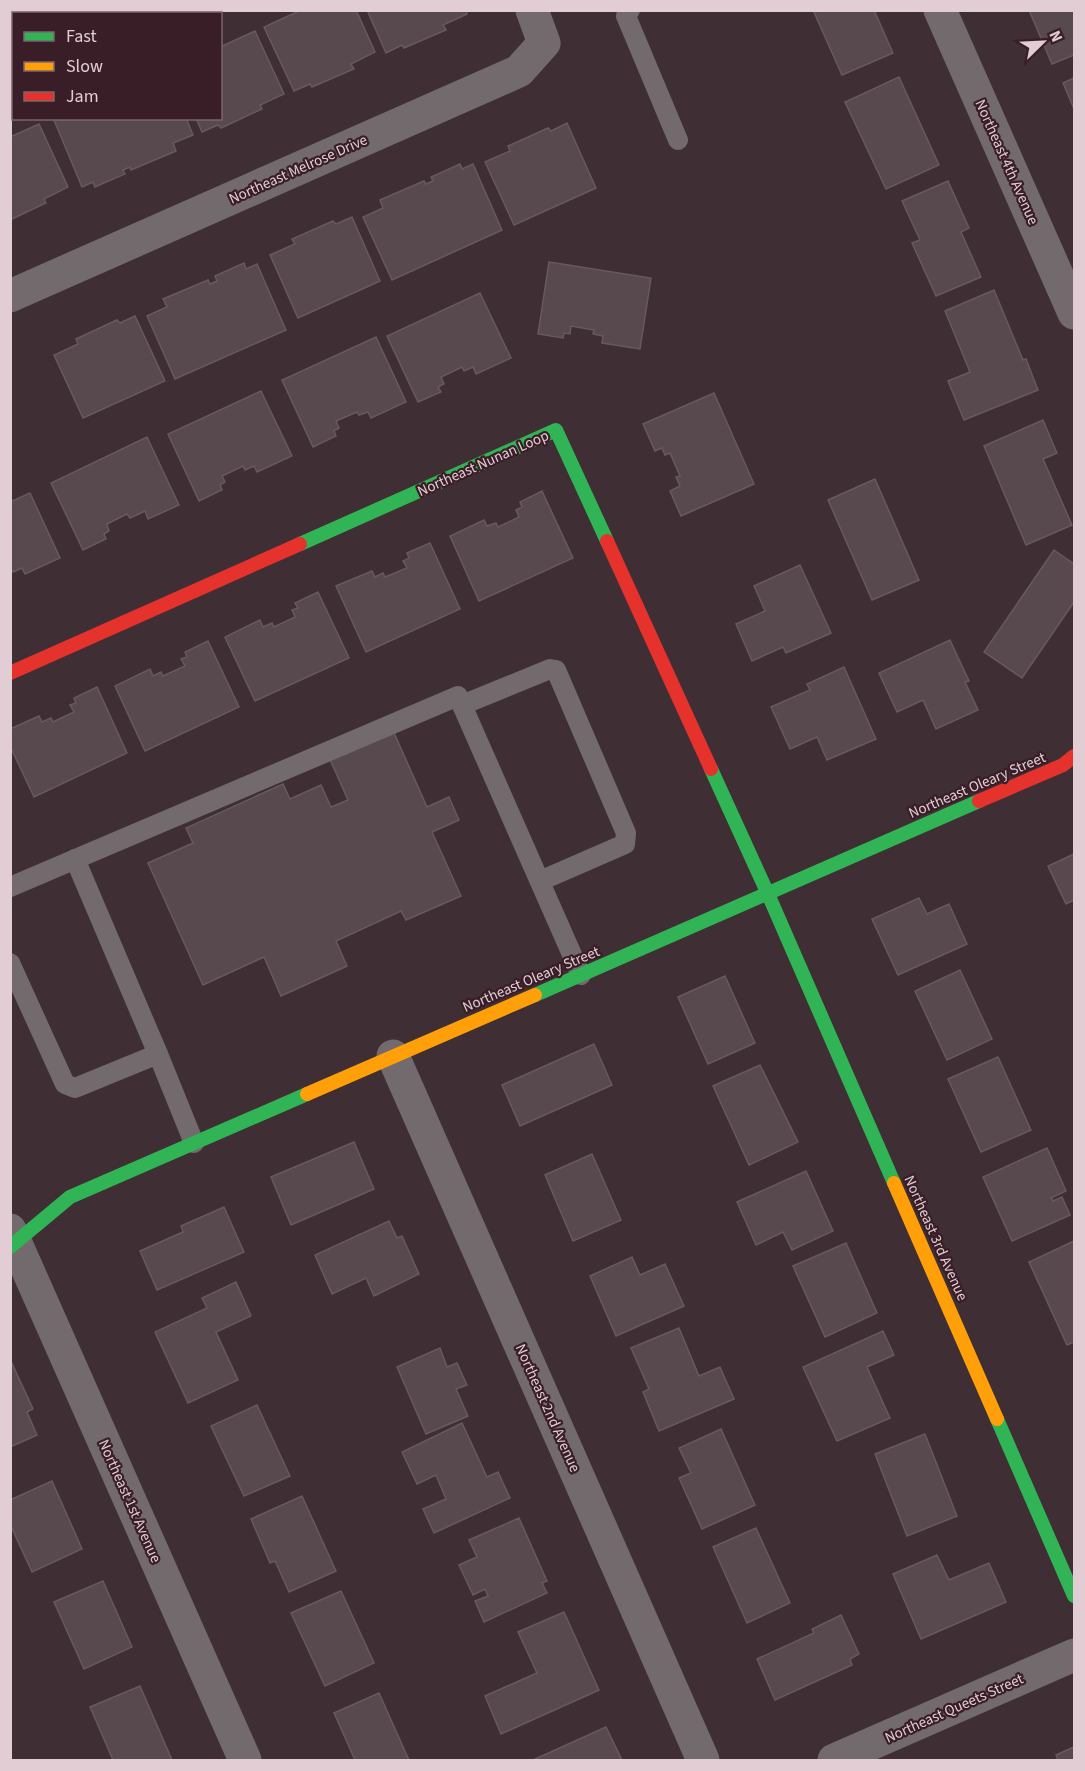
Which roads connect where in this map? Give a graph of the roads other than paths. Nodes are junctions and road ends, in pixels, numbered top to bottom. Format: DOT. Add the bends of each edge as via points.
graph roads {
  1 [pos="532,10"];
  2 [pos="630,10"];
  3 [pos="940,10"];
  4 [pos="678,140"];
  5 [pos="10,296"];
  6 [pos="1074,313"];
  7 [pos="10,673"];
  8 [pos="462,705"];
  9 [pos="1074,756"];
  10 [pos="75,859"];
  11 [pos="540,881"];
  12 [pos="10,887"];
  13 [pos="768,894"];
  14 [pos="10,963"];
  15 [pos="581,975"];
  16 [pos="158,1054"];
  17 [pos="393,1056"];
  18 [pos="194,1143"];
  19 [pos="12,1240"];
  20 [pos="1074,1596"];
  21 [pos="1074,1655"];
  22 [pos="245,1761"];
  23 [pos="703,1761"];
  24 [pos="834,1761"];
  1 -- 5 [label="street, Northeast Melrose Drive" via="544,42 519,71"];
  2 -- 4 [label="lane" via="626,16"];
  3 -- 6 [label="street, Northeast 4th Avenue"];
  7 -- 13 [label="street, Northeast Nunan Loop" via="556,430"];
  8 -- 10 [label="lane" via="458,696"];
  8 -- 11 [label="lane"];
  8 -- 11 [label="lane" via="550,669 556,670 626,833 625,844"];
  9 -- 13 [label="street, Northeast Oleary Street" via="1063,765"];
  10 -- 12 [label="lane"];
  10 -- 16 [label="lane"];
  11 -- 15 [label="lane"];
  13 -- 15 [label="street, Northeast Oleary Street"];
  13 -- 20 [label="street, Northeast 3rd Avenue"];
  14 -- 16 [label="lane" via="65,1084 75,1088"];
  15 -- 17 [label="street, Northeast Oleary Street"];
  16 -- 18 [label="lane"];
  17 -- 18 [label="street, Northeast Oleary Street"];
  17 -- 23 [label="street, Northeast 2nd Avenue"];
  18 -- 19 [label="street, Northeast Oleary Street" via="69,1197"];
  19 -- 22 [label="street, Northeast 1st Avenue"];
  21 -- 24 [label="street, Northeast Queets Street"];
}
